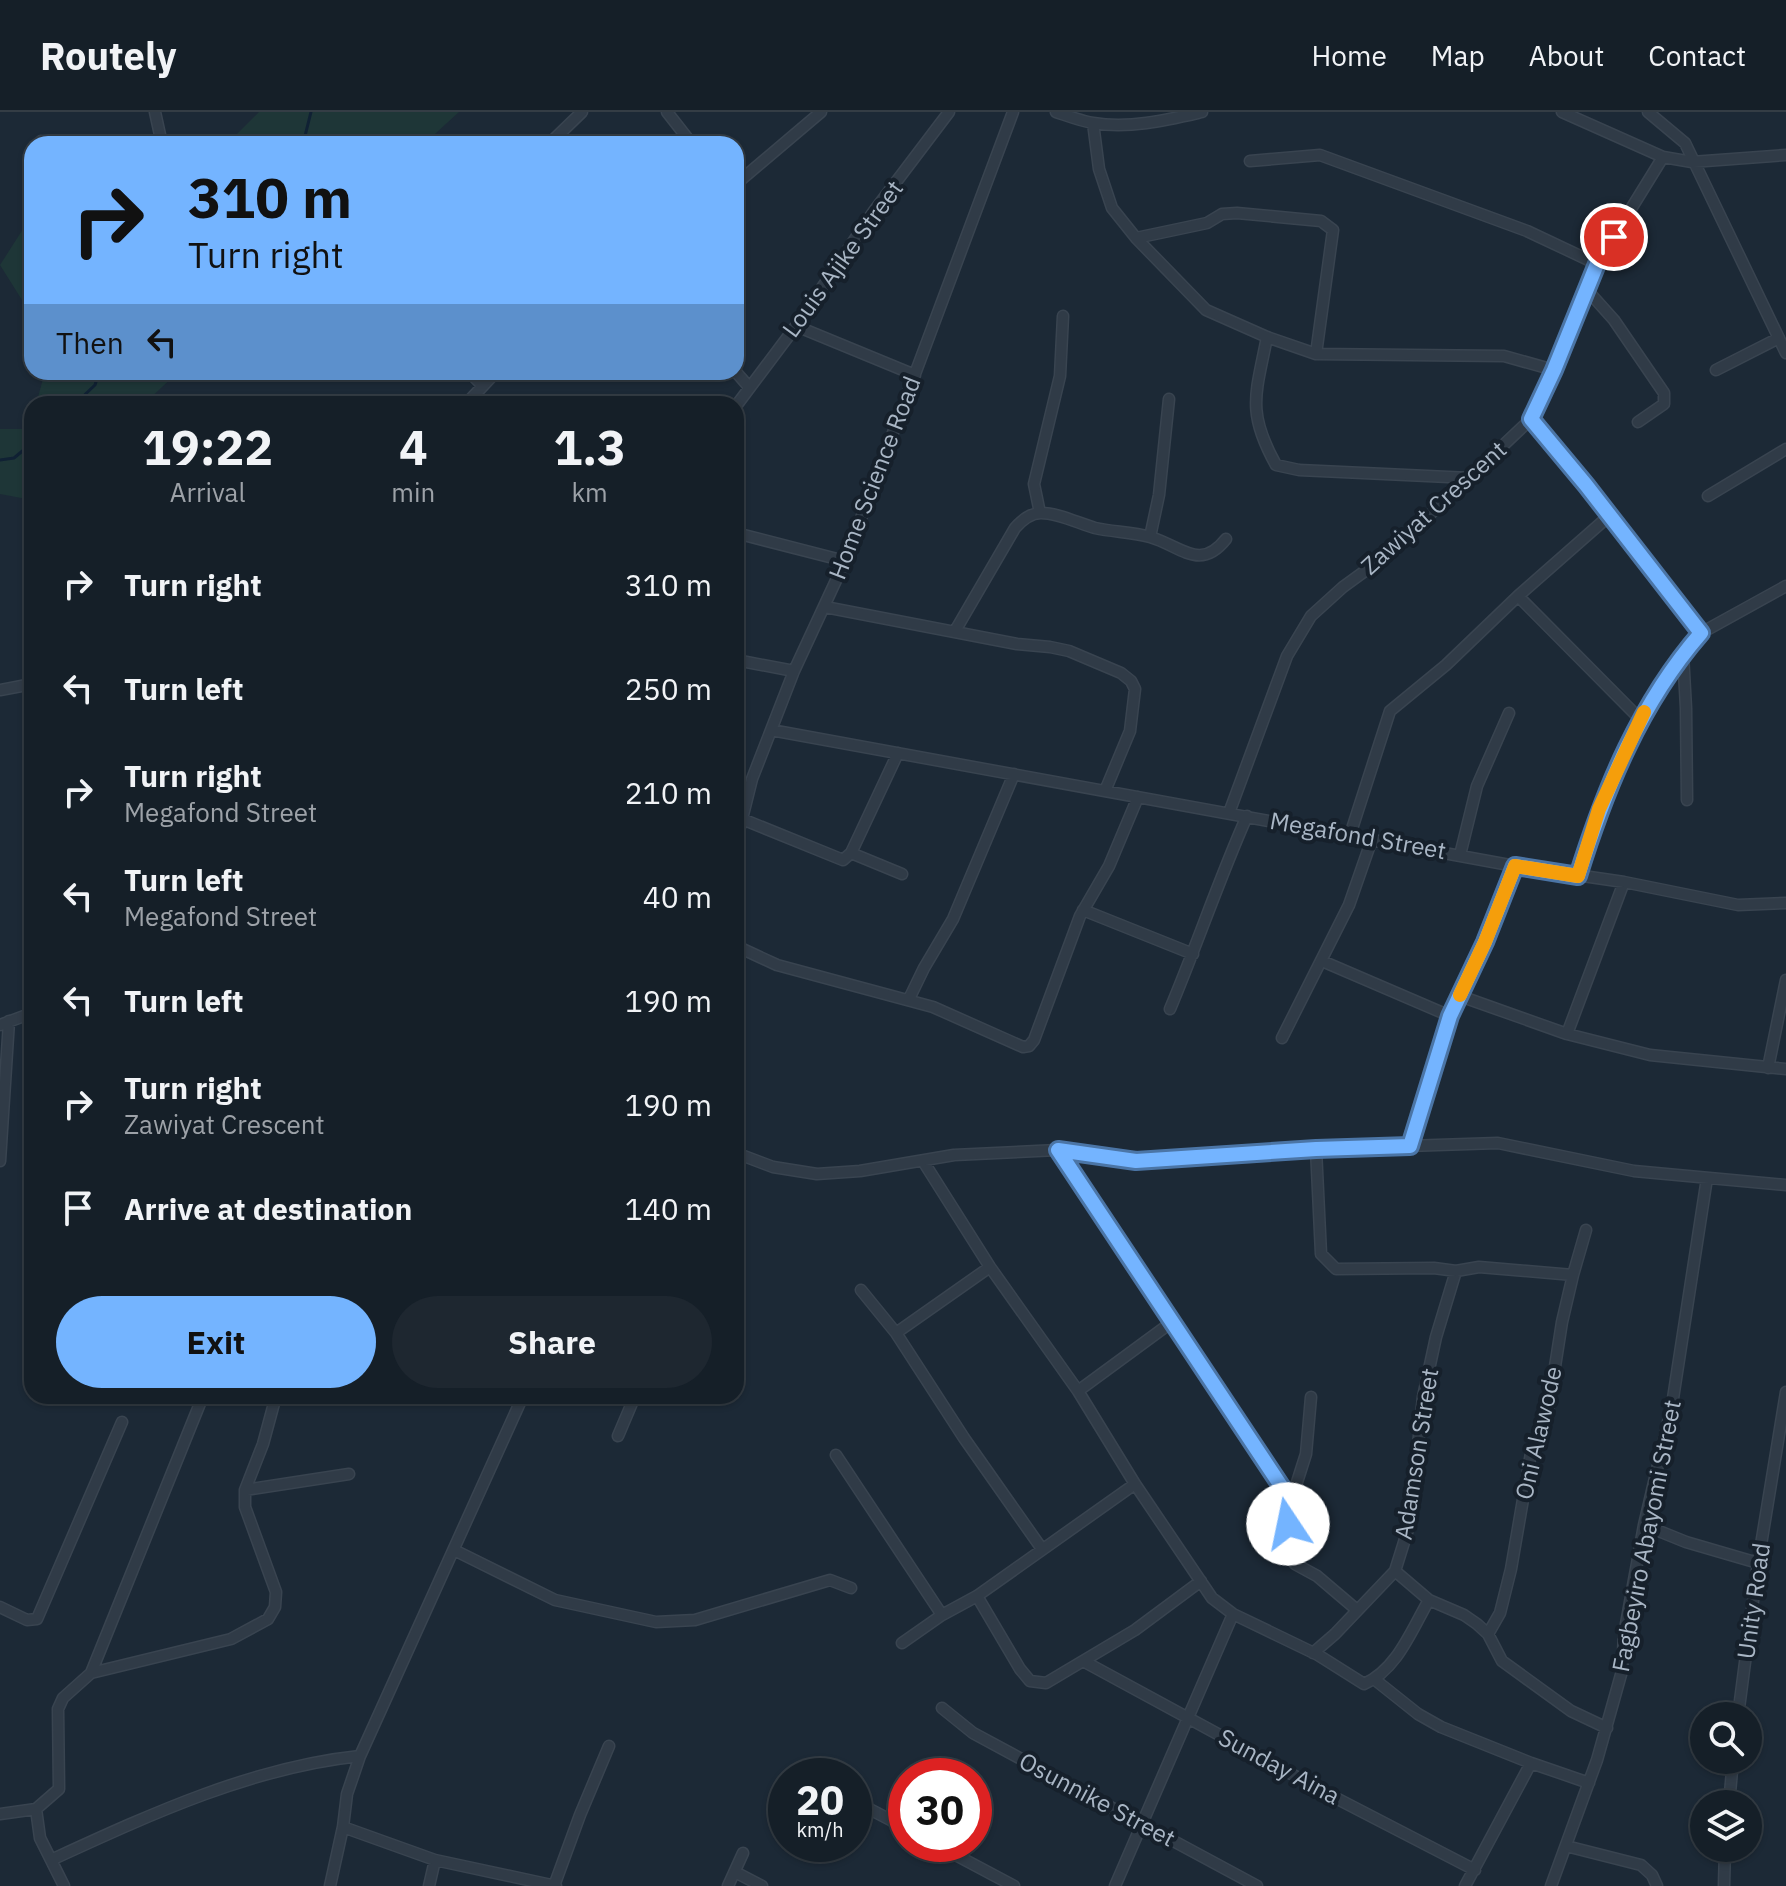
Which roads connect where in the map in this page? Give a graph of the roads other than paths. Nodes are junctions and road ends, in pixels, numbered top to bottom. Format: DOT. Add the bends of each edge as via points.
graph roads {
  1 [pos="155,112"];
  2 [pos="582,112"];
  3 [pos="667,112"];
  4 [pos="821,112"];
  5 [pos="949,112"];
  6 [pos="1013,112"];
  7 [pos="1056,112"];
  8 [pos="1202,112"];
  9 [pos="1562,112"];
  10 [pos="1648,112"];
  11 [pos="1155,117"];
  12 [pos="1093,123"];
  13 [pos="160,136"];
  14 [pos="557,136"];
  15 [pos="686,136"];
  16 [pos="1786,155"];
  17 [pos="1663,157"];
  18 [pos="1250,161"];
  19 [pos="1692,162"];
  20 [pos="744,177"];
  21 [pos="1136,238"];
  22 [pos="1597,264"];
  23 [pos="1588,291"];
  24 [pos="1063,316"];
  25 [pos="796,326"];
  26 [pos="1267,337"];
  27 [pos="1779,338"];
  28 [pos="1786,353"];
  29 [pos="1316,354"];
  30 [pos="1554,370"];
  31 [pos="1716,370"];
  32 [pos="915,375"];
  33 [pos="477,380"];
  34 [pos="487,380"];
  35 [pos="743,380"];
  36 [pos="482,385"];
  37 [pos="749,387"];
  38 [pos="473,396"];
  39 [pos="743,396"];
  40 [pos="1169,399"];
  41 [pos="1531,419"];
  42 [pos="1638,422"];
  43 [pos="1786,449"];
  44 [pos="1470,478"];
  45 [pos="1708,496"];
  46 [pos="1040,513"];
  47 [pos="1609,516"];
  48 [pos="744,535"];
  49 [pos="1150,537"];
  50 [pos="1226,539"];
  51 [pos="845,561"];
  52 [pos="1786,586"];
  53 [pos="1518,596"];
  54 [pos="825,607"];
  55 [pos="955,631"];
  56 [pos="1701,633"];
  57 [pos="1683,654"];
  58 [pos="744,662"];
  59 [pos="794,671"];
  60 [pos="24,686"];
  61 [pos="0,690"];
  62 [pos="1509,713"];
  63 [pos="1640,719"];
  64 [pos="771,730"];
  65 [pos="898,753"];
  66 [pos="1014,774"];
  67 [pos="1105,791"];
  68 [pos="1138,797"];
  69 [pos="1687,800"];
  70 [pos="744,811"];
  71 [pos="1229,813"];
  72 [pos="1247,816"];
  73 [pos="744,820"];
  74 [pos="1350,835"];
  75 [pos="1372,839"];
  76 [pos="851,853"];
  77 [pos="1460,855"];
  78 [pos="1515,866"];
  79 [pos="902,874"];
  80 [pos="1578,876"];
  81 [pos="1624,882"];
  82 [pos="1786,903"];
  83 [pos="1083,910"];
  84 [pos="744,950"];
  85 [pos="1193,954"];
  86 [pos="1322,961"];
  87 [pos="1786,980"];
  88 [pos="1460,996"];
  89 [pos="909,999"];
  90 [pos="1170,1009"];
  91 [pos="24,1016"];
  92 [pos="1450,1016"];
  93 [pos="4,1023"];
  94 [pos="1567,1034"];
  95 [pos="1282,1038"];
  96 [pos="1768,1068"];
  97 [pos="1786,1069"];
  98 [pos="1410,1146"];
  99 [pos="1316,1149"];
  100 [pos="1058,1150"];
  101 [pos="744,1156"];
  102 [pos="0,1161"];
  103 [pos="923,1161"];
  104 [pos="1707,1178"];
  105 [pos="1786,1185"];
  106 [pos="1586,1230"];
  107 [pos="990,1267"];
  108 [pos="1456,1271"];
  109 [pos="1573,1275"];
  110 [pos="861,1290"];
  111 [pos="1172,1322"];
  112 [pos="896,1333"];
  113 [pos="1078,1391"];
  114 [pos="1786,1392"];
  115 [pos="1311,1397"];
  116 [pos="200,1404"];
  117 [pos="274,1404"];
  118 [pos="519,1404"];
  119 [pos="632,1404"];
  120 [pos="122,1422"];
  121 [pos="618,1436"];
  122 [pos="836,1455"];
  123 [pos="349,1474"];
  124 [pos="1135,1484"];
  125 [pos="245,1490"];
  126 [pos="1291,1501"];
  127 [pos="1644,1525"];
  128 [pos="1042,1549"];
  129 [pos="454,1550"];
  130 [pos="1758,1563"];
  131 [pos="1395,1571"];
  132 [pos="1201,1581"];
  133 [pos="851,1588"];
  134 [pos="977,1596"];
  135 [pos="1429,1600"];
  136 [pos="0,1607"];
  137 [pos="1357,1610"];
  138 [pos="1233,1614"];
  139 [pos="942,1615"];
  140 [pos="1488,1634"];
  141 [pos="902,1643"];
  142 [pos="1313,1653"];
  143 [pos="1085,1662"];
  144 [pos="91,1673"];
  145 [pos="1374,1679"];
  146 [pos="1740,1702"];
  147 [pos="942,1708"];
  148 [pos="1187,1717"];
  149 [pos="1607,1728"];
  150 [pos="609,1746"];
  151 [pos="360,1756"];
  152 [pos="1531,1763"];
  153 [pos="1589,1783"];
  154 [pos="36,1809"];
  155 [pos="0,1814"];
  156 [pos="1141,1824"];
  157 [pos="343,1827"];
  158 [pos="1566,1846"];
  159 [pos="743,1853"];
  160 [pos="51,1860"];
  161 [pos="435,1860"];
  162 [pos="969,1862"];
  163 [pos="1725,1862"];
  164 [pos="1475,1870"];
  165 [pos="735,1872"];
  166 [pos="64,1886"];
  167 [pos="330,1886"];
  168 [pos="429,1886"];
  169 [pos="554,1886"];
  170 [pos="728,1886"];
  171 [pos="762,1886"];
  172 [pos="1014,1886"];
  173 [pos="1115,1886"];
  174 [pos="1257,1886"];
  175 [pos="1465,1886"];
  176 [pos="1551,1886"];
  177 [pos="1657,1886"];
  178 [pos="1724,1886"];
  1 -- 13 [label="street"];
  2 -- 14 [label="street"];
  3 -- 15 [label="street"];
  4 -- 20 [label="street"];
  5 -- 25 [label="street, Louis Ajike Street"];
  6 -- 32 [label="street, Home Science Road"];
  7 -- 12 [label="street"];
  8 -- 11 [label="street"];
  9 -- 17 [label="street"];
  10 -- 19 [label="street" via="1685,143"];
  11 -- 12 [label="street"];
  12 -- 21 [label="street" via="1104,187 1112,208"];
  16 -- 19 [label="street"];
  17 -- 19 [label="street"];
  17 -- 22 [label="street, Zawiyat Crescent"];
  18 -- 22 [label="street" via="1320,155 1527,231"];
  19 -- 27 [label="street"];
  21 -- 26 [label="street" via="1206,310"];
  21 -- 29 [label="street" via="1207,223 1222,214 1321,221 1333,230"];
  22 -- 23 [label="street, Zawiyat Crescent"];
  23 -- 30 [label="street, Zawiyat Crescent"];
  23 -- 42 [label="street" via="1664,393 1664,404"];
  24 -- 46 [label="street" via="1060,376 1034,484"];
  25 -- 32 [label="street"];
  25 -- 37 [label="street, Louis Ajike Street"];
  26 -- 29 [label="street"];
  26 -- 44 [label="street" via="1254,403 1261,438 1276,465"];
  27 -- 28 [label="street"];
  27 -- 31 [label="street"];
  29 -- 30 [label="street" via="1504,356"];
  30 -- 41 [label="street, Zawiyat Crescent"];
  32 -- 51 [label="street, Home Science Road"];
  33 -- 36 [label="street"];
  34 -- 36 [label="street"];
  35 -- 37 [label="street"];
  36 -- 38 [label="street"];
  37 -- 39 [label="street, Louis Ajike Street"];
  40 -- 49 [label="street"];
  41 -- 44 [label="street, Zawiyat Crescent"];
  41 -- 47 [label="street"];
  43 -- 45 [label="street"];
  44 -- 71 [label="street, Zawiyat Crescent" via="1311,616 1287,656"];
  46 -- 49 [label="street"];
  46 -- 55 [label="street" via="1015,528"];
  47 -- 53 [label="street"];
  47 -- 56 [label="street"];
  48 -- 51 [label="street"];
  49 -- 50 [label="street" via="1204,556"];
  51 -- 54 [label="street, Home Science Road"];
  52 -- 56 [label="street"];
  53 -- 63 [label="street"];
  53 -- 74 [label="street" via="1390,711"];
  54 -- 55 [label="street"];
  54 -- 59 [label="street, Home Science Road"];
  55 -- 67 [label="street" via="1069,651 1131,681 1135,689 1130,731"];
  56 -- 57 [label="street"];
  57 -- 63 [label="street"];
  57 -- 69 [label="street"];
  58 -- 59 [label="street"];
  59 -- 64 [label="street, Home Science Road"];
  60 -- 61 [label="street"];
  62 -- 77 [label="street" via="1477,786"];
  63 -- 80 [label="street" via="1599,809"];
  64 -- 65 [label="street, Megafond Street"];
  64 -- 70 [label="street, Home Science Road"];
  65 -- 66 [label="street, Megafond Street"];
  65 -- 76 [label="street"];
  66 -- 67 [label="street, Megafond Street"];
  66 -- 89 [label="street" via="953,919"];
  67 -- 68 [label="street, Megafond Street"];
  68 -- 71 [label="street, Megafond Street"];
  68 -- 83 [label="street" via="1109,866"];
  71 -- 72 [label="street, Megafond Street"];
  72 -- 74 [label="street, Megafond Street"];
  72 -- 85 [label="street"];
  73 -- 76 [label="street" via="835,859"];
  74 -- 75 [label="street, Megafond Street"];
  75 -- 77 [label="street, Megafond Street"];
  75 -- 86 [label="street"];
  76 -- 79 [label="street"];
  77 -- 78 [label="street, Megafond Street"];
  78 -- 80 [label="street, Megafond Street"];
  78 -- 88 [label="street"];
  80 -- 81 [label="street, Megafond Street"];
  81 -- 82 [label="street, Megafond Street" via="1738,905"];
  81 -- 94 [label="street"];
  83 -- 85 [label="street"];
  83 -- 89 [label="street" via="1029,1046"];
  84 -- 89 [label="street" via="777,965"];
  85 -- 90 [label="street"];
  86 -- 92 [label="street"];
  86 -- 95 [label="street"];
  87 -- 96 [label="street"];
  88 -- 92 [label="street"];
  88 -- 94 [label="street"];
  91 -- 93 [label="street"];
  92 -- 98 [label="street"];
  93 -- 102 [label="street"];
  94 -- 96 [label="street" via="1650,1055"];
  96 -- 97 [label="street"];
  98 -- 99 [label="street"];
  98 -- 104 [label="street" via="1498,1143 1634,1171"];
  99 -- 100 [label="street" via="1136,1161"];
  99 -- 108 [label="street" via="1321,1254 1326,1262 1336,1269"];
  100 -- 103 [label="street"];
  100 -- 111 [label="street"];
  101 -- 103 [label="street" via="817,1174"];
  103 -- 107 [label="street"];
  104 -- 105 [label="street"];
  104 -- 127 [label="street, Fagbeyiro Abayomi Street" via="1672,1405"];
  106 -- 109 [label="street, Oni Alawode"];
  107 -- 112 [label="street"];
  107 -- 113 [label="street"];
  108 -- 109 [label="street" via="1479,1267"];
  108 -- 131 [label="street, Adamson Street" via="1423,1397 1410,1523"];
  109 -- 140 [label="street, Oni Alawode" via="1546,1424 1531,1453 1511,1569 1500,1613"];
  110 -- 112 [label="street"];
  111 -- 113 [label="street"];
  111 -- 126 [label="street"];
  112 -- 128 [label="street"];
  113 -- 124 [label="street"];
  114 -- 130 [label="street, Unity Road"];
  115 -- 126 [label="street" via="1306,1454"];
  116 -- 144 [label="street"];
  117 -- 125 [label="street"];
  118 -- 129 [label="street"];
  119 -- 121 [label="street"];
  120 -- 136 [label="street" via="37,1619 27,1620"];
  122 -- 139 [label="street"];
  123 -- 125 [label="street"];
  124 -- 128 [label="street"];
  124 -- 132 [label="street"];
  125 -- 144 [label="street" via="245,1507 276,1592 268,1619 231,1639"];
  126 -- 137 [label="street" via="1288,1556"];
  127 -- 130 [label="street"];
  127 -- 149 [label="street, Fagbeyiro Abayomi Street" via="1622,1671"];
  128 -- 134 [label="street"];
  129 -- 133 [label="street" via="555,1600 656,1622 695,1620 830,1580"];
  129 -- 151 [label="street"];
  130 -- 146 [label="street, Unity Road"];
  131 -- 135 [label="street"];
  131 -- 137 [label="street, Adamson Street"];
  132 -- 138 [label="street"];
  132 -- 143 [label="street"];
  134 -- 139 [label="street"];
  134 -- 143 [label="street" via="1030,1681 1046,1683"];
  135 -- 140 [label="street" via="1464,1615"];
  135 -- 145 [label="street" via="1400,1652"];
  137 -- 142 [label="street, Adamson Street"];
  138 -- 142 [label="street"];
  138 -- 148 [label="street"];
  139 -- 141 [label="street"];
  140 -- 149 [label="street" via="1502,1661 1571,1711"];
  142 -- 145 [label="street" via="1364,1684"];
  143 -- 148 [label="street, Sunday Aina"];
  144 -- 154 [label="street" via="58,1709 61,1782"];
  145 -- 152 [label="street" via="1441,1727"];
  147 -- 156 [label="street, Osunnike Street" via="973,1733"];
  148 -- 156 [label="street"];
  148 -- 164 [label="street, Sunday Aina"];
  149 -- 153 [label="street, Fagbeyiro Abayomi Street"];
  150 -- 169 [label="street"];
  151 -- 157 [label="street"];
  151 -- 160 [label="street" via="328,1759 207,1794"];
  152 -- 153 [label="street"];
  152 -- 164 [label="street"];
  153 -- 158 [label="street, Fagbeyiro Abayomi Street"];
  154 -- 155 [label="street"];
  154 -- 160 [label="street" via="40,1838"];
  156 -- 173 [label="street"];
  156 -- 174 [label="street, Osunnike Street"];
  157 -- 161 [label="street"];
  157 -- 167 [label="street"];
  158 -- 176 [label="street, Fagbeyiro Abayomi Street"];
  158 -- 177 [label="street" via="1641,1865"];
  159 -- 165 [label="street"];
  160 -- 166 [label="street"];
  161 -- 168 [label="street"];
  161 -- 169 [label="street"];
  162 -- 172 [label="street"];
  163 -- 178 [label="street"];
  164 -- 175 [label="street"];
  165 -- 170 [label="street"];
  165 -- 171 [label="street"];
}
